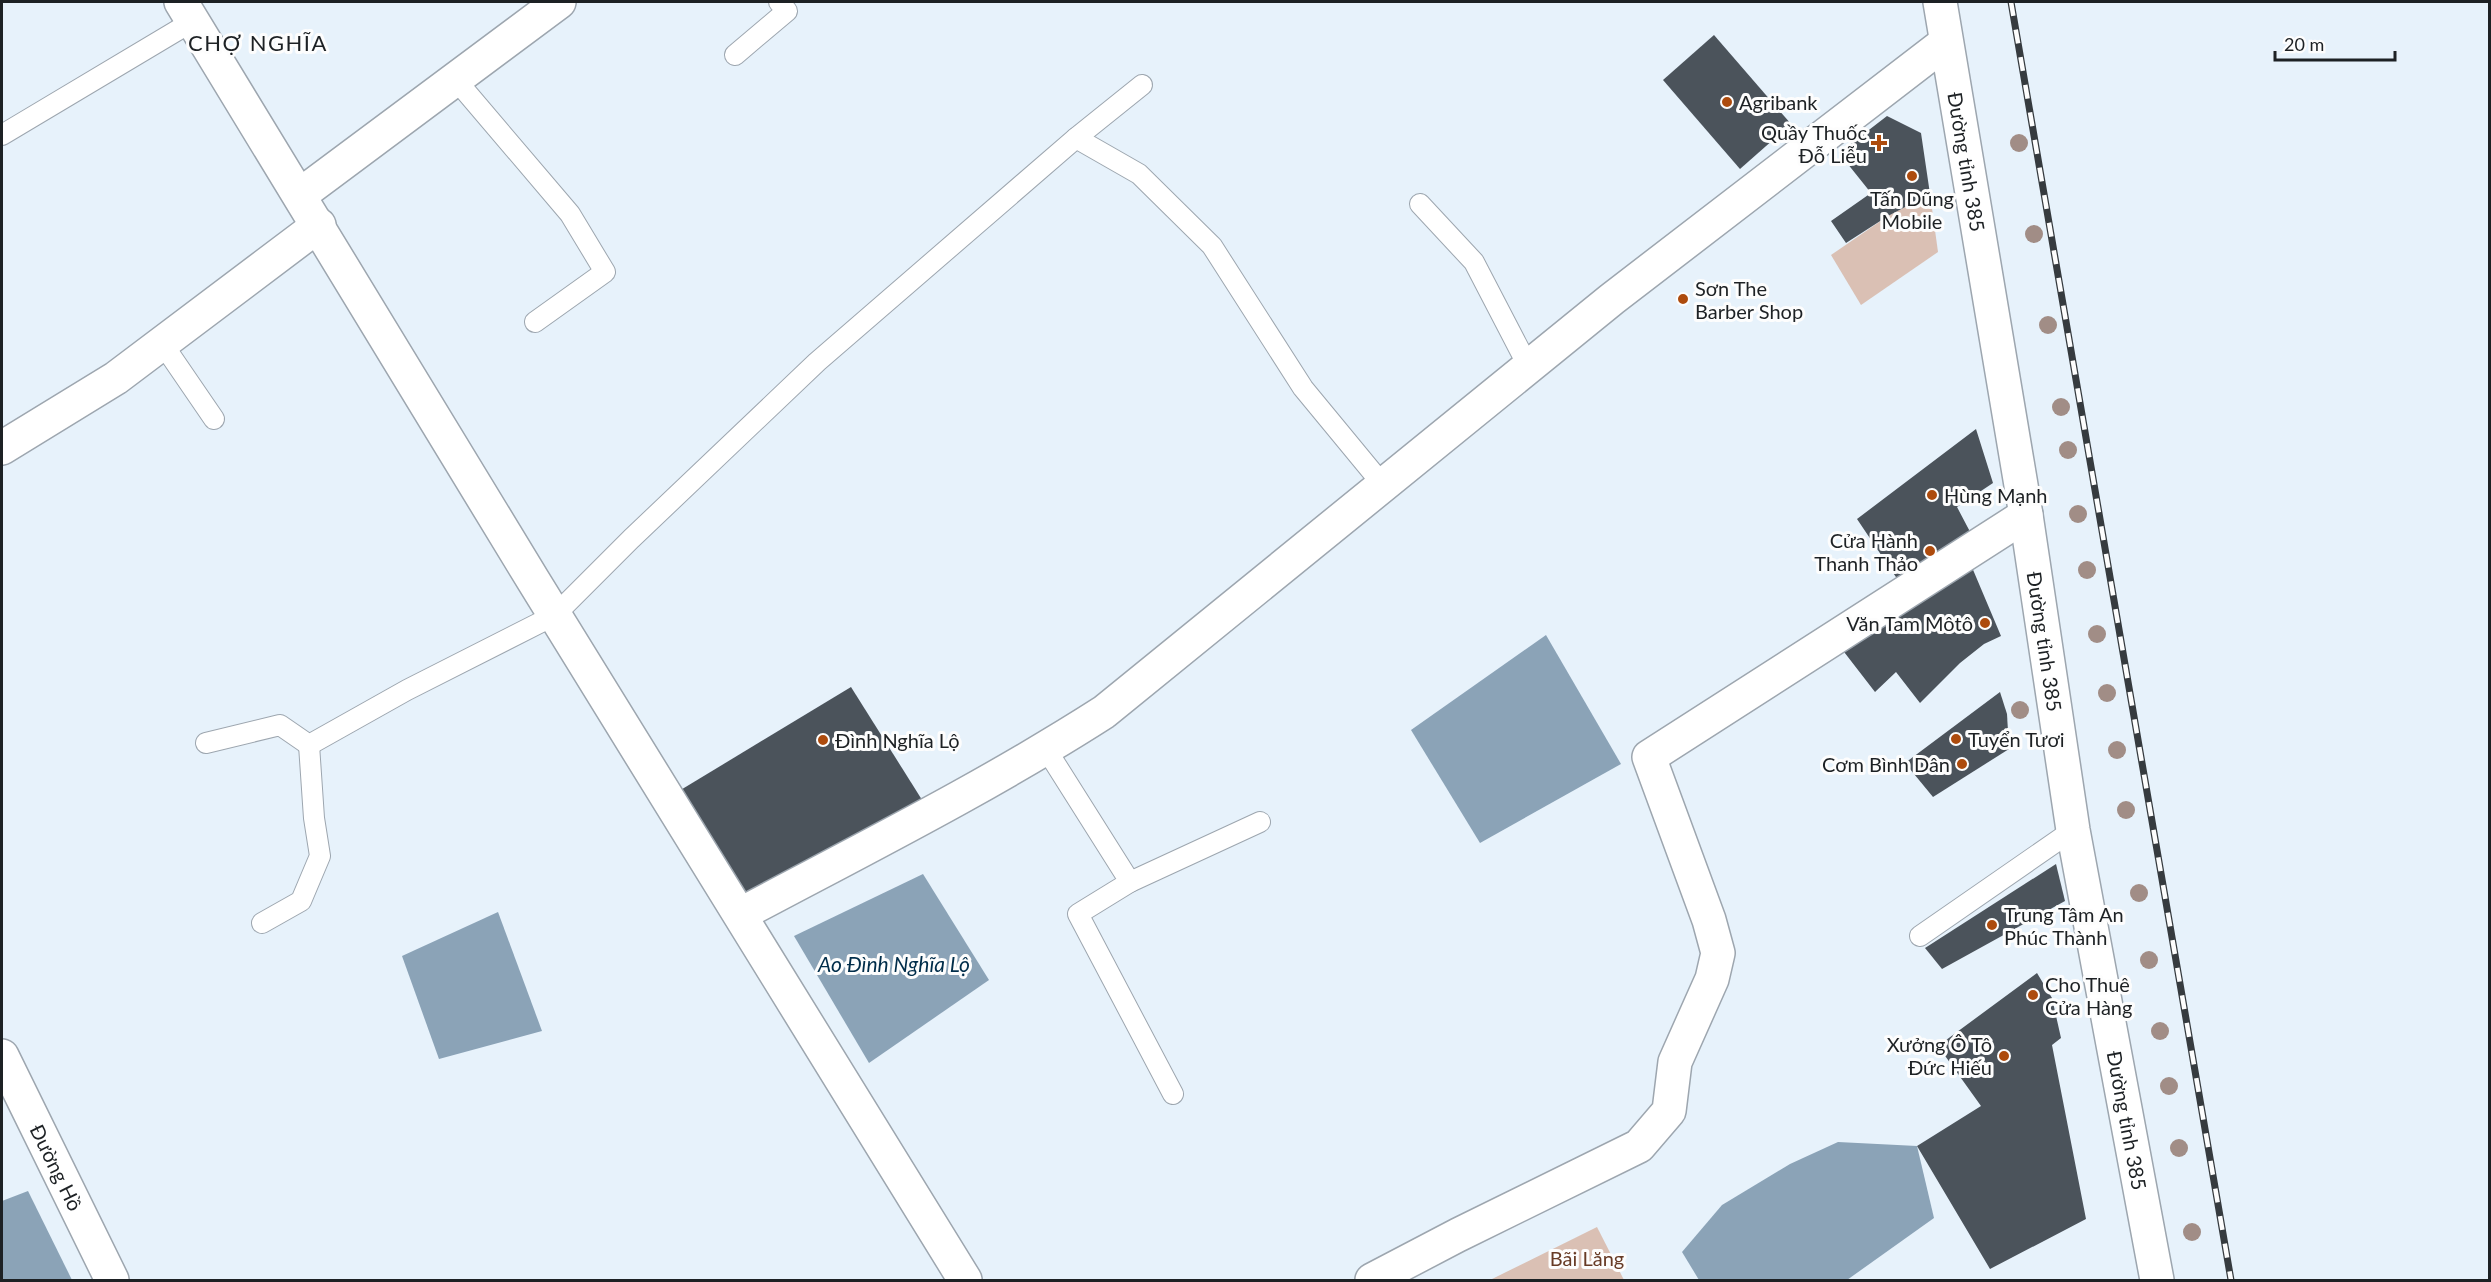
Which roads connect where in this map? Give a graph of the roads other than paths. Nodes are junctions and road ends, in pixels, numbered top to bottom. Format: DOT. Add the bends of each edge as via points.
graph roads {
  1 [pos="559,2"];
  2 [pos="779,2"];
  3 [pos="1940,2"];
  4 [pos="187,11"];
  5 [pos="1945,43"];
  6 [pos="735,55"];
  7 [pos="456,80"];
  8 [pos="1142,85"];
  9 [pos="2,135"];
  10 [pos="1076,138"];
  11 [pos="300,195"];
  12 [pos="1420,204"];
  13 [pos="319,225"];
  14 [pos="535,322"];
  15 [pos="162,343"];
  16 [pos="1528,366"];
  17 [pos="214,419"];
  18 [pos="2,448"];
  19 [pos="1383,485"];
  20 [pos="2026,515"];
  21 [pos="555,615"];
  22 [pos="206,743"];
  23 [pos="309,746"];
  24 [pos="1046,749"];
  25 [pos="1260,822"];
  26 [pos="2073,830"];
  27 [pos="1130,882"];
  28 [pos="741,914"];
  29 [pos="262,923"];
  30 [pos="1920,936"];
  31 [pos="2,1056"];
  32 [pos="1173,1094"];
  33 [pos="112,1281"];
  34 [pos="965,1281"];
  35 [pos="1372,1281"];
  36 [pos="2157,1281"];
  1 -- 7 [label="street"];
  2 -- 6 [label="lane" via="786,11"];
  3 -- 5 [label="street, Đường tỉnh 385"];
  4 -- 9 [label="lane"];
  4 -- 11 [label="street"];
  5 -- 16 [label="street"];
  5 -- 20 [label="street, Đường tỉnh 385"];
  7 -- 11 [label="street"];
  7 -- 14 [label="lane" via="570,214 605,272"];
  8 -- 10 [label="lane"];
  10 -- 19 [label="lane" via="1139,174 1212,246 1304,388"];
  10 -- 21 [label="lane" via="817,362"];
  11 -- 13 [label="street"];
  12 -- 16 [label="lane" via="1474,262"];
  13 -- 15 [label="street"];
  13 -- 21 [label="street"];
  15 -- 17 [label="lane"];
  15 -- 18 [label="street" via="116,378"];
  16 -- 19 [label="street"];
  19 -- 24 [label="street" via="1104,712"];
  20 -- 26 [label="street, Đường tỉnh 385"];
  20 -- 35 [label="street" via="1649,757 1718,953 1712,979 1675,1062 1669,1111 1639,1146"];
  21 -- 23 [label="lane" via="407,690"];
  21 -- 28 [label="street"];
  22 -- 23 [label="lane" via="280,725"];
  23 -- 29 [label="lane" via="320,856 302,902"];
  24 -- 27 [label="lane"];
  24 -- 28 [label="street"];
  25 -- 27 [label="lane"];
  26 -- 30 [label="lane"];
  26 -- 36 [label="street, Đường tỉnh 385"];
  27 -- 32 [label="lane" via="1078,914"];
  28 -- 34 [label="street"];
  31 -- 33 [label="street, Đường Hồ"];
}
